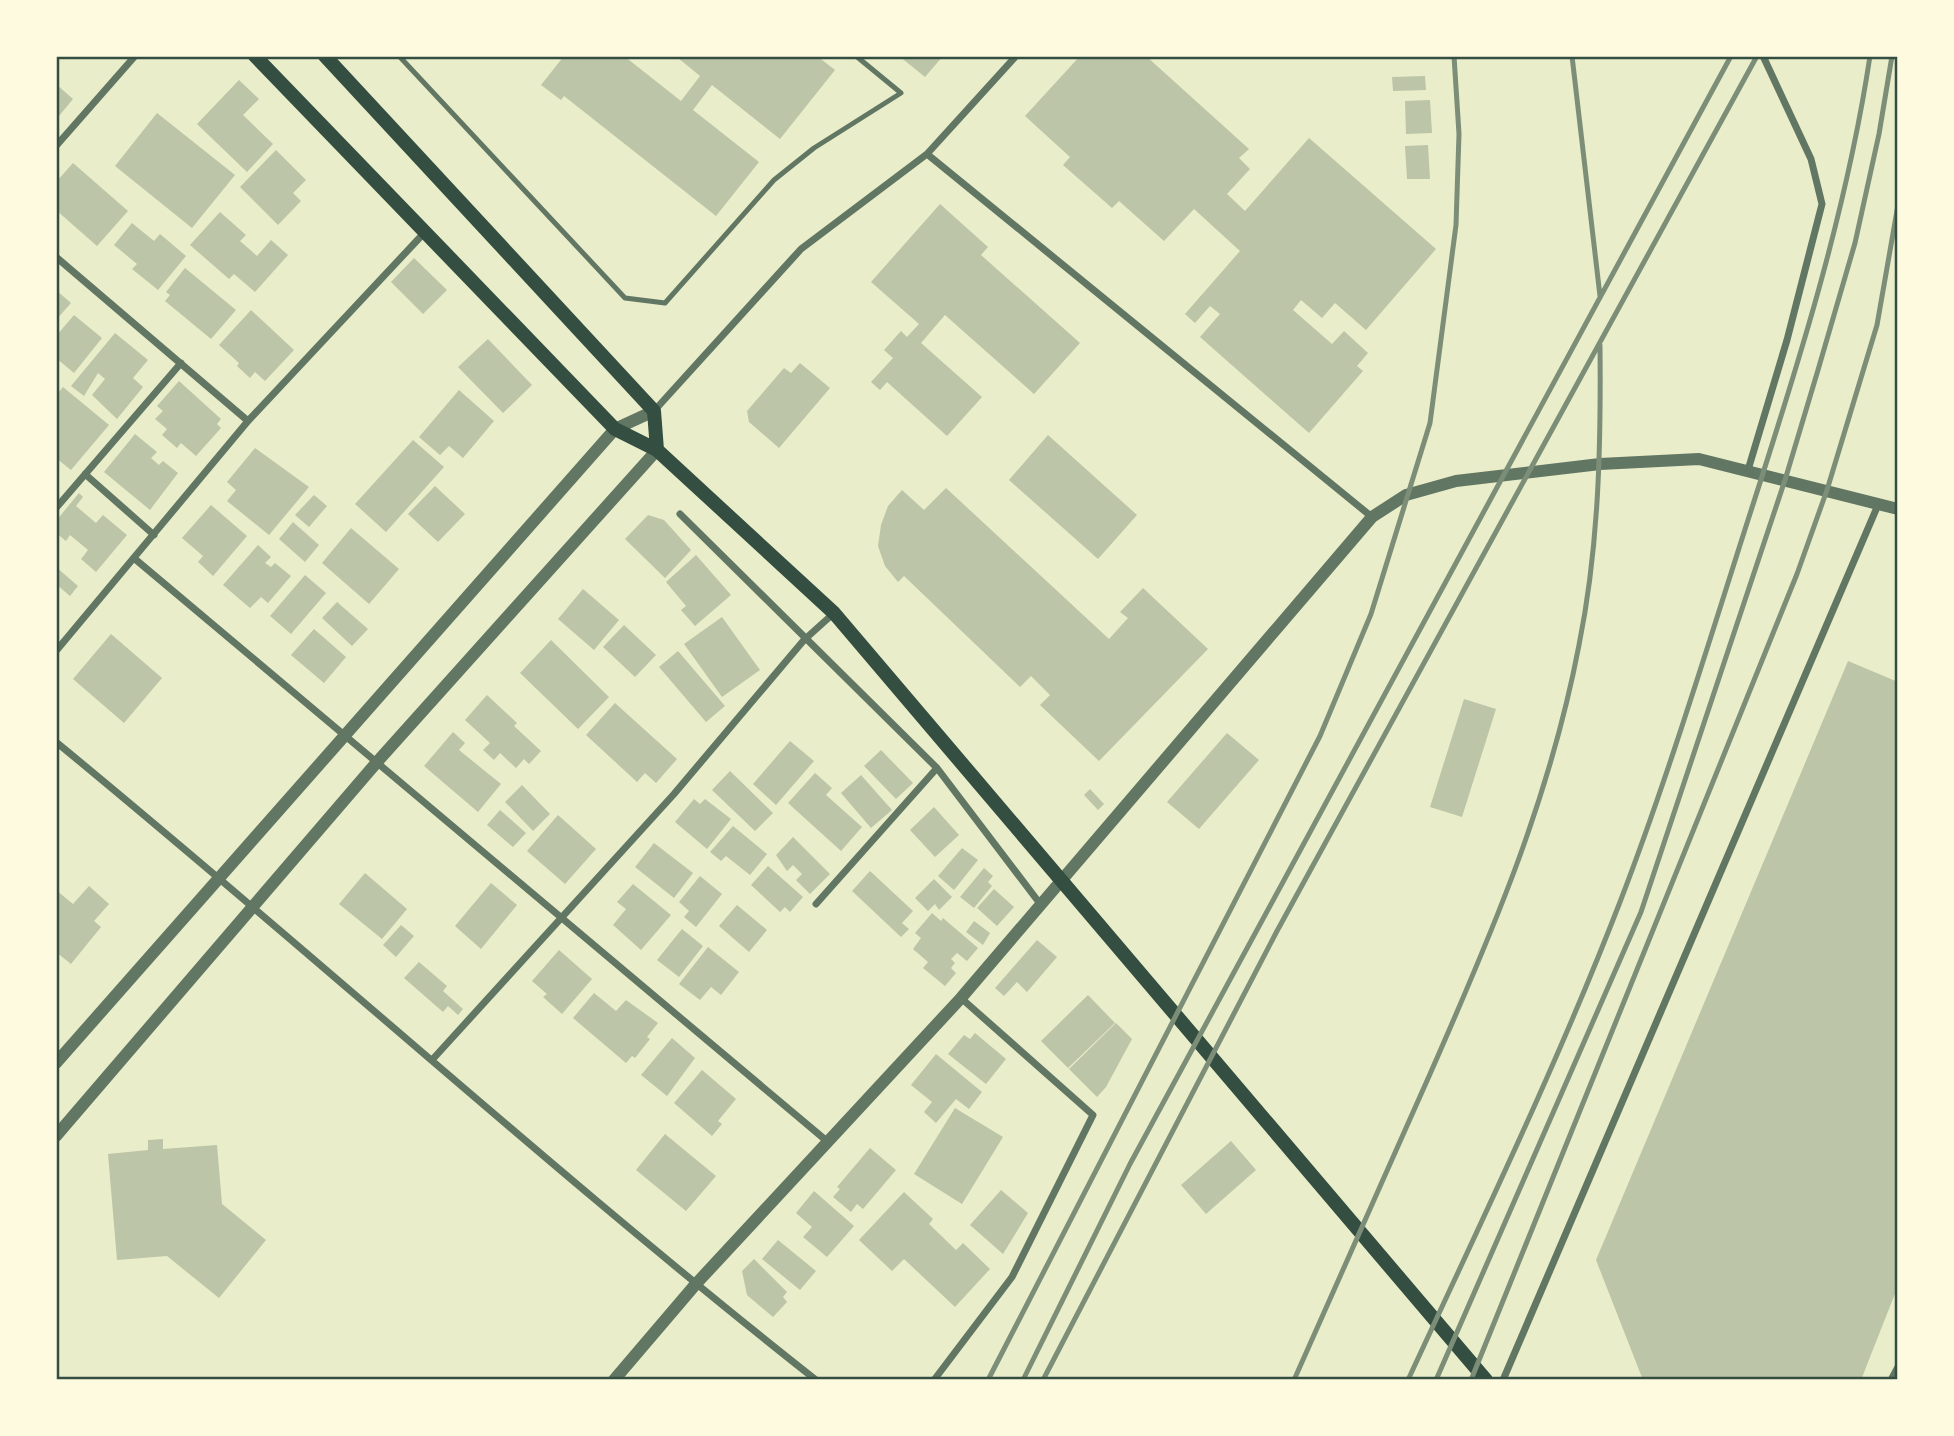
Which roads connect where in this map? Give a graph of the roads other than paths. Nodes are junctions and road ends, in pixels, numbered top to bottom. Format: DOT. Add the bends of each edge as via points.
graph roads {
  1 [pos="135,56"];
  2 [pos="255,56"];
  3 [pos="325,56"];
  4 [pos="399,56"];
  5 [pos="856,56"];
  6 [pos="1016,56"];
  7 [pos="1763,56"];
  8 [pos="56,146"];
  9 [pos="928,154"];
  10 [pos="425,232"];
  11 [pos="56,257"];
  12 [pos="181,363"];
  13 [pos="654,411"];
  14 [pos="248,421"];
  15 [pos="615,429"];
  16 [pos="657,450"];
  17 [pos="1748,470"];
  18 [pos="85,474"];
  19 [pos="1878,505"];
  20 [pos="56,508"];
  21 [pos="1898,509"];
  22 [pos="680,514"];
  23 [pos="1372,517"];
  24 [pos="154,535"];
  25 [pos="135,559"];
  26 [pos="834,613"];
  27 [pos="804,640"];
  28 [pos="56,651"];
  29 [pos="345,733"];
  30 [pos="56,742"];
  31 [pos="377,762"];
  32 [pos="937,768"];
  33 [pos="220,877"];
  34 [pos="816,904"];
  35 [pos="254,905"];
  36 [pos="1041,906"];
  37 [pos="561,920"];
  38 [pos="961,998"];
  39 [pos="432,1060"];
  40 [pos="56,1063"];
  41 [pos="56,1136"];
  42 [pos="828,1142"];
  43 [pos="695,1285"];
  44 [pos="1898,1367"];
  45 [pos="614,1380"];
  46 [pos="816,1380"];
  47 [pos="934,1380"];
  48 [pos="1486,1380"];
  49 [pos="1503,1380"];
  50 [pos="1891,1380"];
  1 -- 8 [label="street"];
  2 -- 10 [label="main road"];
  3 -- 13 [label="main road"];
  4 -- 5 [label="lane" via="625,298 665,303 774,180 814,148 901,93"];
  6 -- 9 [label="street"];
  7 -- 17 [label="street" via="1811,159 1822,204"];
  9 -- 13 [label="street" via="801,249"];
  9 -- 23 [label="street"];
  10 -- 14 [label="street"];
  10 -- 15 [label="main road"];
  11 -- 12 [label="street"];
  12 -- 14 [label="street"];
  12 -- 18 [label="street"];
  13 -- 15 [label="street"];
  13 -- 16 [label="main road"];
  14 -- 24 [label="street"];
  15 -- 16 [label="main road"];
  15 -- 29 [label="street"];
  16 -- 26 [label="main road"];
  16 -- 31 [label="street"];
  17 -- 19 [label="street"];
  17 -- 23 [label="street" via="1699,459 1534,470 1456,481 1406,495"];
  18 -- 20 [label="street"];
  18 -- 24 [label="street"];
  19 -- 21 [label="street"];
  19 -- 49 [label="street"];
  22 -- 27 [label="street"];
  23 -- 36 [label="street"];
  24 -- 25 [label="street"];
  25 -- 28 [label="street"];
  25 -- 29 [label="street"];
  26 -- 27 [label="street"];
  26 -- 48 [label="main road"];
  27 -- 32 [label="street"];
  27 -- 37 [label="street"];
  29 -- 31 [label="street"];
  29 -- 33 [label="street"];
  30 -- 33 [label="street"];
  31 -- 35 [label="street"];
  31 -- 37 [label="street"];
  32 -- 34 [label="street"];
  32 -- 36 [label="street"];
  33 -- 35 [label="street"];
  33 -- 40 [label="street"];
  35 -- 39 [label="street"];
  35 -- 41 [label="street"];
  36 -- 38 [label="street"];
  37 -- 39 [label="street"];
  37 -- 42 [label="street"];
  38 -- 42 [label="street"];
  38 -- 47 [label="street" via="1093,1115 1012,1277"];
  39 -- 43 [label="street"];
  42 -- 43 [label="street"];
  43 -- 45 [label="street"];
  43 -- 46 [label="street"];
  44 -- 50 [label="street"];
}
